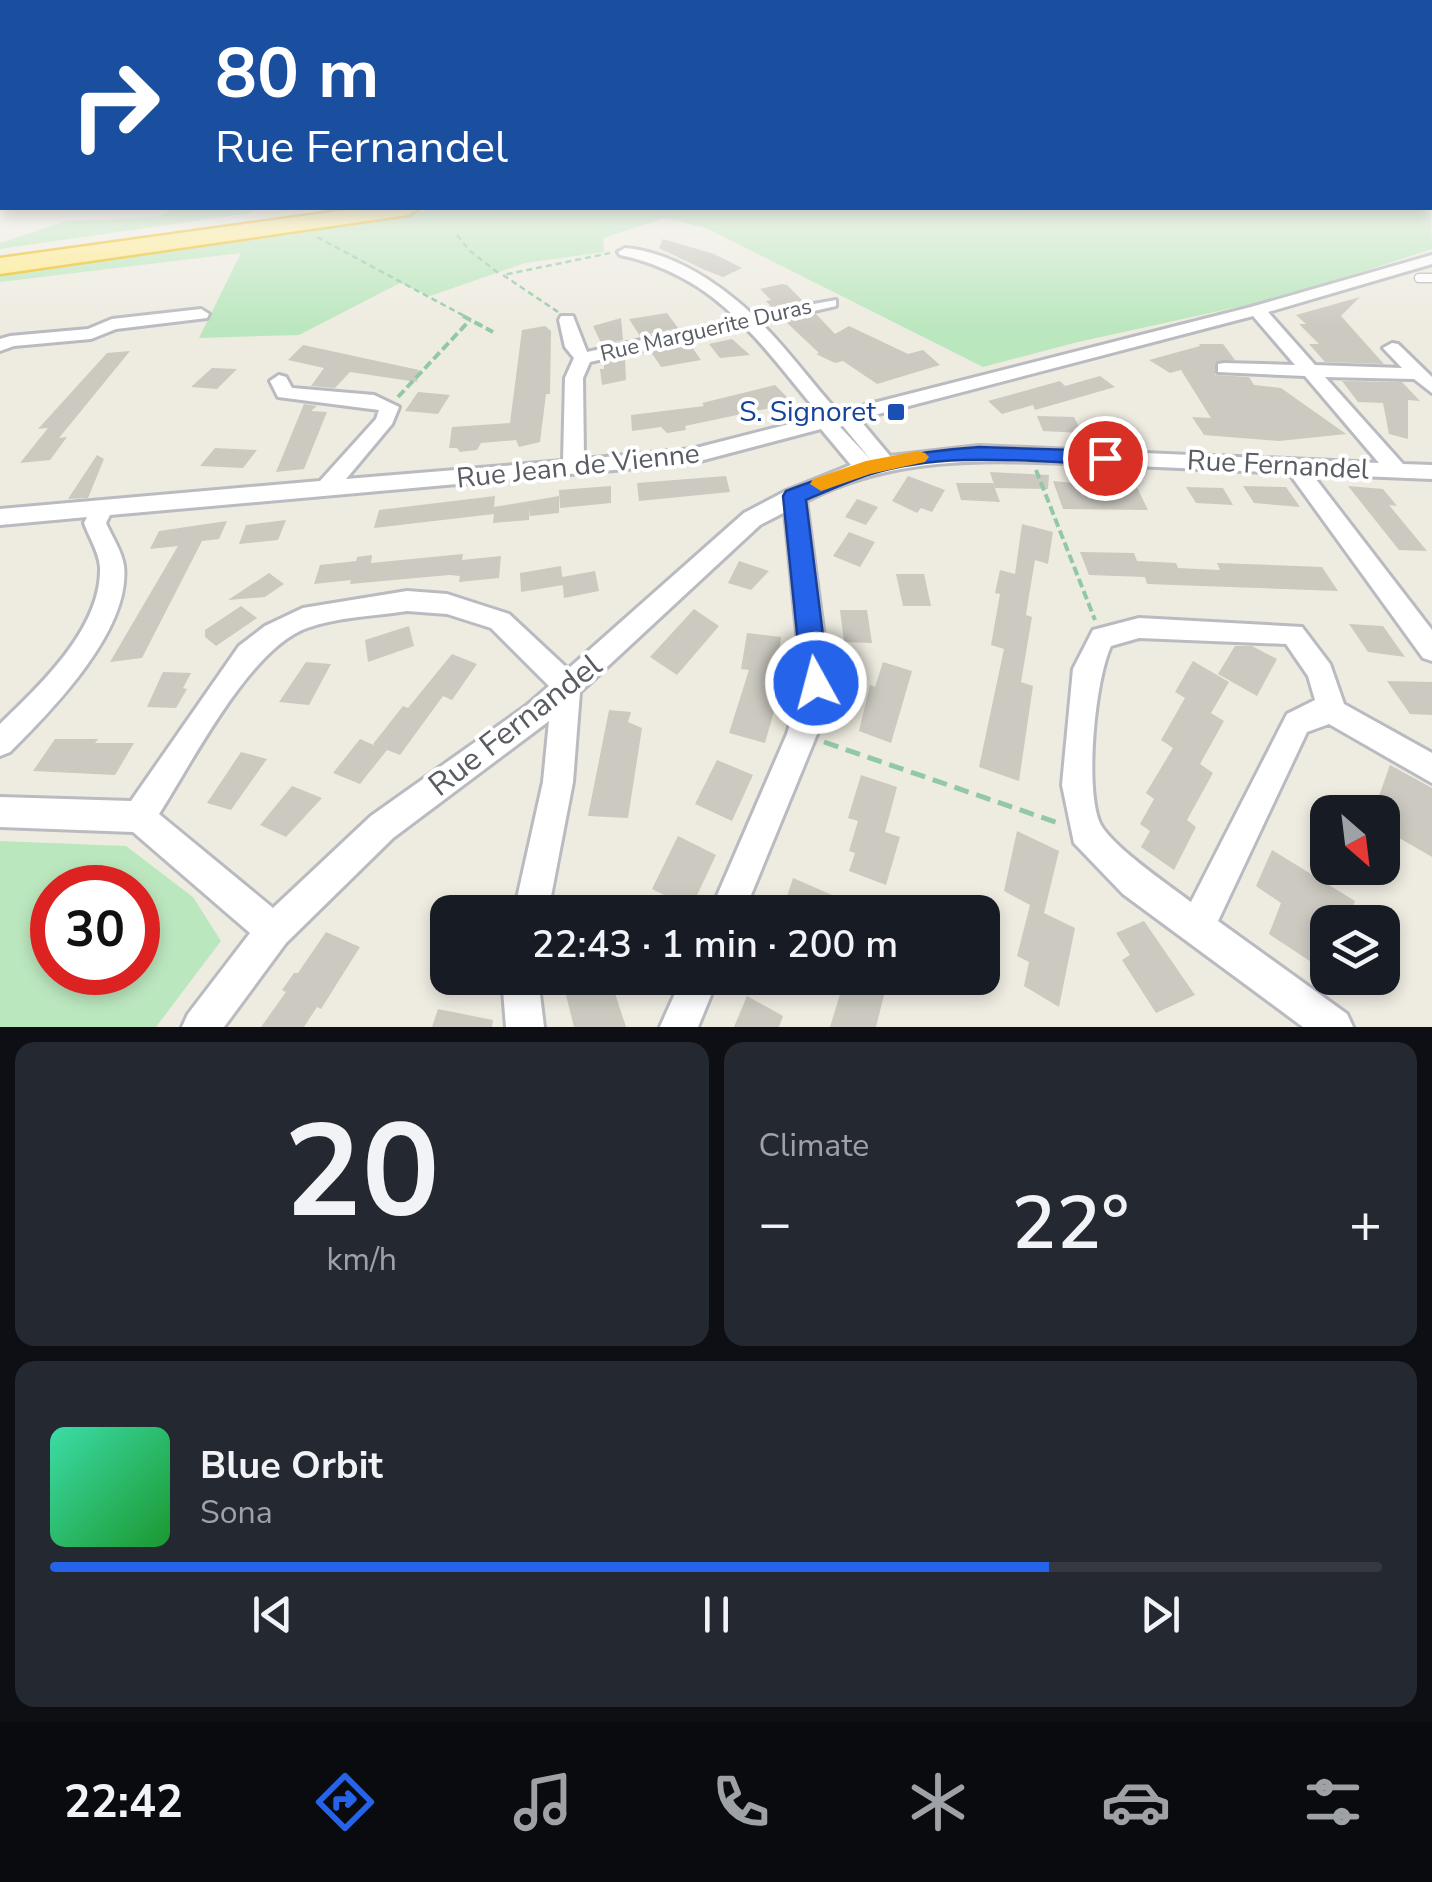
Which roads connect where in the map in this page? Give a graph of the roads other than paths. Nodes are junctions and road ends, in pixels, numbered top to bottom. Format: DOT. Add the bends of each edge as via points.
graph roads {
  1 [pos="184,232"];
  2 [pos="240,232"];
  3 [pos="624,252"];
  4 [pos="0,258"];
  5 [pos="1432,258"];
  6 [pos="0,266"];
  7 [pos="1420,278"];
  8 [pos="1432,278"];
  9 [pos="830,303"];
  10 [pos="1257,310"];
  11 [pos="200,314"];
  12 [pos="567,320"];
  13 [pos="748,321"];
  14 [pos="79,335"];
  15 [pos="0,346"];
  16 [pos="1392,348"];
  17 [pos="64,358"];
  18 [pos="583,358"];
  19 [pos="1224,368"];
  20 [pos="1310,371"];
  21 [pos="279,380"];
  22 [pos="1425,380"];
  23 [pos="837,422"];
  24 [pos="1294,465"];
  25 [pos="875,466"];
  26 [pos="573,468"];
  27 [pos="1397,470"];
  28 [pos="1432,472"];
  29 [pos="326,490"];
  30 [pos="794,496"];
  31 [pos="102,509"];
  32 [pos="0,518"];
  33 [pos="1432,650"];
  34 [pos="567,686"];
  35 [pos="1333,712"];
  36 [pos="0,743"];
  37 [pos="1432,769"];
  38 [pos="0,812"];
  39 [pos="140,817"];
  40 [pos="535,895"];
  41 [pos="734,895"];
  42 [pos="1196,927"];
  43 [pos="274,931"];
  44 [pos="522,995"];
  45 [pos="693,995"];
  46 [pos="201,1027"];
  47 [pos="525,1027"];
  48 [pos="679,1027"];
  49 [pos="1334,1027"];
  1 -- 4 [label="highway"];
  2 -- 6 [label="highway"];
  3 -- 13 [label="street" via="645,254 720,292"];
  5 -- 10 [label="street, Rue Jean de Vienne"];
  7 -- 8 [label="lane"];
  9 -- 13 [label="street, Rue Marguerite Duras"];
  10 -- 20 [label="street"];
  10 -- 23 [label="street, Rue Jean de Vienne"];
  11 -- 14 [label="street" via="112,324"];
  12 -- 18 [label="street"];
  13 -- 18 [label="street, Rue Marguerite Duras"];
  13 -- 23 [label="street"];
  14 -- 15 [label="street"];
  14 -- 17 [label="street"];
  16 -- 22 [label="street"];
  18 -- 26 [label="street" via="574,378"];
  19 -- 20 [label="street"];
  20 -- 22 [label="street"];
  20 -- 27 [label="street"];
  21 -- 29 [label="street" via="285,393 388,407 385,420"];
  23 -- 25 [label="street"];
  23 -- 26 [label="street, Rue Jean de Vienne" via="692,456"];
  24 -- 25 [label="street, Rue Fernandel" via="1030,454 942,455"];
  24 -- 27 [label="street, Rue Fernandel"];
  24 -- 33 [label="street"];
  25 -- 30 [label="street, Rue Fernandel"];
  26 -- 29 [label="street, Rue Jean de Vienne"];
  27 -- 28 [label="street, Rue Fernandel"];
  29 -- 31 [label="street, Rue Jean de Vienne"];
  30 -- 34 [label="street, Rue Fernandel" via="752,519"];
  30 -- 41 [label="street" via="816,683 802,734"];
  31 -- 32 [label="street, Rue Jean de Vienne"];
  31 -- 36 [label="street" via="95,523 113,568 106,601 84,647"];
  34 -- 39 [label="street" via="500,621 447,604 407,601 304,618 248,654"];
  34 -- 40 [label="street" via="558,782"];
  34 -- 43 [label="street, Rue Fernandel" via="382,826"];
  35 -- 37 [label="street"];
  35 -- 42 [label="street" via="1319,711 1298,723"];
  35 -- 42 [label="street" via="1320,672 1293,634 1139,628 1102,638 1087,669 1078,785 1085,832 1135,882"];
  38 -- 39 [label="street"];
  39 -- 43 [label="street"];
  42 -- 49 [label="street"];
  43 -- 46 [label="street, Rue Fernandel"];
  44 -- 47 [label="street"];
  45 -- 48 [label="street"];
}
